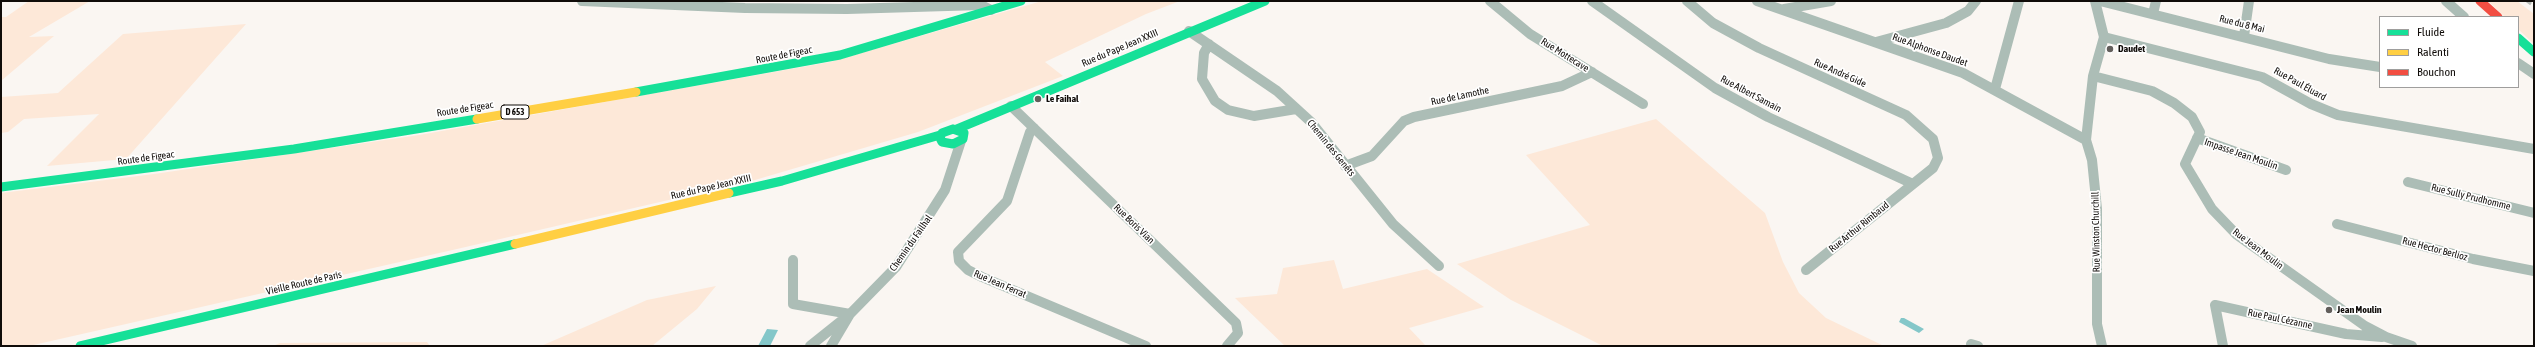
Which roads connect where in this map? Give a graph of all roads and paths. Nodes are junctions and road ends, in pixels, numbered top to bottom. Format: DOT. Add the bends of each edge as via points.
graph roads {
  1 [pos="582,1"];
  2 [pos="1021,1"];
  3 [pos="1266,1"];
  4 [pos="1490,1"];
  5 [pos="1592,1"];
  6 [pos="1687,1"];
  7 [pos="1757,1"];
  8 [pos="1832,1"];
  9 [pos="1976,1"];
  10 [pos="2019,1"];
  11 [pos="2095,1"];
  12 [pos="2100,1"];
  13 [pos="2156,1"];
  14 [pos="2249,1"];
  15 [pos="2446,1"];
  16 [pos="2480,1"];
  17 [pos="991,10"];
  18 [pos="1782,10"];
  19 [pos="2153,14"];
  20 [pos="2463,16"];
  21 [pos="2497,16"];
  22 [pos="1189,31"];
  23 [pos="2244,36"];
  24 [pos="2104,37"];
  25 [pos="2519,39"];
  26 [pos="1876,42"];
  27 [pos="1209,44"];
  28 [pos="2534,52"];
  29 [pos="2519,63"];
  30 [pos="2379,67"];
  31 [pos="1592,72"];
  32 [pos="2534,74"];
  33 [pos="2093,76"];
  34 [pos="1995,89"];
  35 [pos="1643,104"];
  36 [pos="1011,106"];
  37 [pos="1296,109"];
  38 [pos="985,117"];
  39 [pos="1034,128"];
  40 [pos="957,129"];
  41 [pos="963,138"];
  42 [pos="2196,138"];
  43 [pos="2086,140"];
  44 [pos="944,141"];
  45 [pos="2534,149"];
  46 [pos="956,157"];
  47 [pos="1345,166"];
  48 [pos="2286,170"];
  49 [pos="2408,182"];
  50 [pos="1913,184"];
  51 [pos="1,187"];
  52 [pos="2534,213"];
  53 [pos="2337,224"];
  54 [pos="534,240"];
  55 [pos="793,260"];
  56 [pos="1439,266"];
  57 [pos="1806,270"];
  58 [pos="2534,271"];
  59 [pos="850,314"];
  60 [pos="2386,337"];
  61 [pos="80,346"];
  62 [pos="810,346"];
  63 [pos="831,346"];
  64 [pos="1146,346"];
  65 [pos="1227,346"];
  66 [pos="2102,346"];
  67 [pos="2223,346"];
  68 [pos="2412,346"];
  1 -- 17 [label="street" via="768,9 981,5"];
  2 -- 17 [label="street, Route de Figeac / D 653"];
  3 -- 22 [label="street, Rue du Pape Jean XXIII"];
  4 -- 31 [label="street, Rue Mottecave" via="1530,34"];
  5 -- 50 [label="street, Rue Albert Samain" via="1715,88 1768,117"];
  6 -- 50 [label="street, Rue André Gide" via="1712,23 1758,48 1906,114 1933,139 1938,158 1933,168"];
  7 -- 18 [label="street, Rue Alphonse Daudet"];
  8 -- 18 [label="street"];
  9 -- 26 [label="street" via="1968,11 1946,23"];
  10 -- 34 [label="street"];
  11 -- 24 [label="street, Rue Winston Churchill"];
  12 -- 19 [label="street, Rue du 8 Mai"];
  13 -- 19 [label="street"];
  14 -- 23 [label="street"];
  15 -- 20 [label="street"];
  16 -- 21 [label="street"];
  17 -- 51 [label="street, Route de Figeac / D 653" via="840,55 716,79 294,149"];
  18 -- 26 [label="street, Rue Alphonse Daudet"];
  19 -- 23 [label="street, Rue du 8 Mai"];
  22 -- 27 [label="street, Chemin des Genêts"];
  22 -- 36 [label="street, Rue du Pape Jean XXIII"];
  23 -- 30 [label="street, Rue du 8 Mai" via="2329,59"];
  24 -- 33 [label="street, Rue Winston Churchill"];
  24 -- 45 [label="street, Rue Paul Éluard" via="2262,77 2311,104 2338,115"];
  25 -- 28 [label="street"];
  26 -- 34 [label="street, Rue Alphonse Daudet" via="1963,73"];
  27 -- 37 [label="street, Chemin des Genêts" via="1277,91"];
  27 -- 37 [label="street" via="1204,53 1202,78 1215,101 1239,114 1254,116"];
  29 -- 32 [label="street"];
  31 -- 35 [label="street, Rue Mottecave"];
  31 -- 47 [label="street, Rue de Lamothe" via="1562,86 1414,117 1404,121 1372,156"];
  33 -- 42 [label="street, Rue Jean Moulin" via="2152,91 2174,102 2192,117 2200,132"];
  33 -- 43 [label="street, Rue Winston Churchill"];
  34 -- 43 [label="street, Rue Alphonse Daudet"];
  36 -- 38 [label="street, Rue du Pape Jean XXIII"];
  36 -- 39 [label="street, Rue Boris Vian"];
  37 -- 47 [label="street, Chemin des Genêts" via="1311,122"];
  38 -- 40 [label="street, Rue du Pape Jean XXIII"];
  38 -- 41 [label="street, Rue du Pape Jean XXIII"];
  39 -- 64 [label="street, Rue Jean Ferrat" via="1030,132 1007,201 958,252 959,261 968,270 982,277"];
  39 -- 65 [label="street, Rue Boris Vian" via="1236,323 1238,333"];
  40 -- 41 [label="street"];
  40 -- 44 [label="street, Rue du Pape Jean XXIII" via="949,130"];
  41 -- 44 [label="street"];
  41 -- 46 [label="street, Chemin du Failhal"];
  42 -- 48 [label="street, Impasse Jean Moulin"];
  42 -- 60 [label="street, Rue Jean Moulin" via="2185,164 2212,209 2238,235 2365,326"];
  43 -- 66 [label="street, Rue Winston Churchill" via="2092,160 2098,209 2097,324"];
  44 -- 46 [label="street"];
  44 -- 54 [label="street, Rue du Pape Jean XXIII" via="892,149 782,181"];
  46 -- 59 [label="street, Chemin du Failhal" via="945,190 926,224 896,267"];
  47 -- 56 [label="street, Chemin des Genêts" via="1392,224"];
  49 -- 52 [label="street, Rue Sully Prudhomme"];
  50 -- 57 [label="street, Rue Arthur Rimbaud"];
  53 -- 58 [label="street, Rue Hector Berlioz" via="2473,259"];
  54 -- 61 [label="street, Vieille Route de Paris"];
  55 -- 59 [label="street" via="793,304"];
  59 -- 62 [label="street, Chemin du Failhal"];
  59 -- 63 [label="street"];
  60 -- 67 [label="street, Rue Paul Cézanne" via="2346,334 2215,305"];
  60 -- 68 [label="street"];
}
